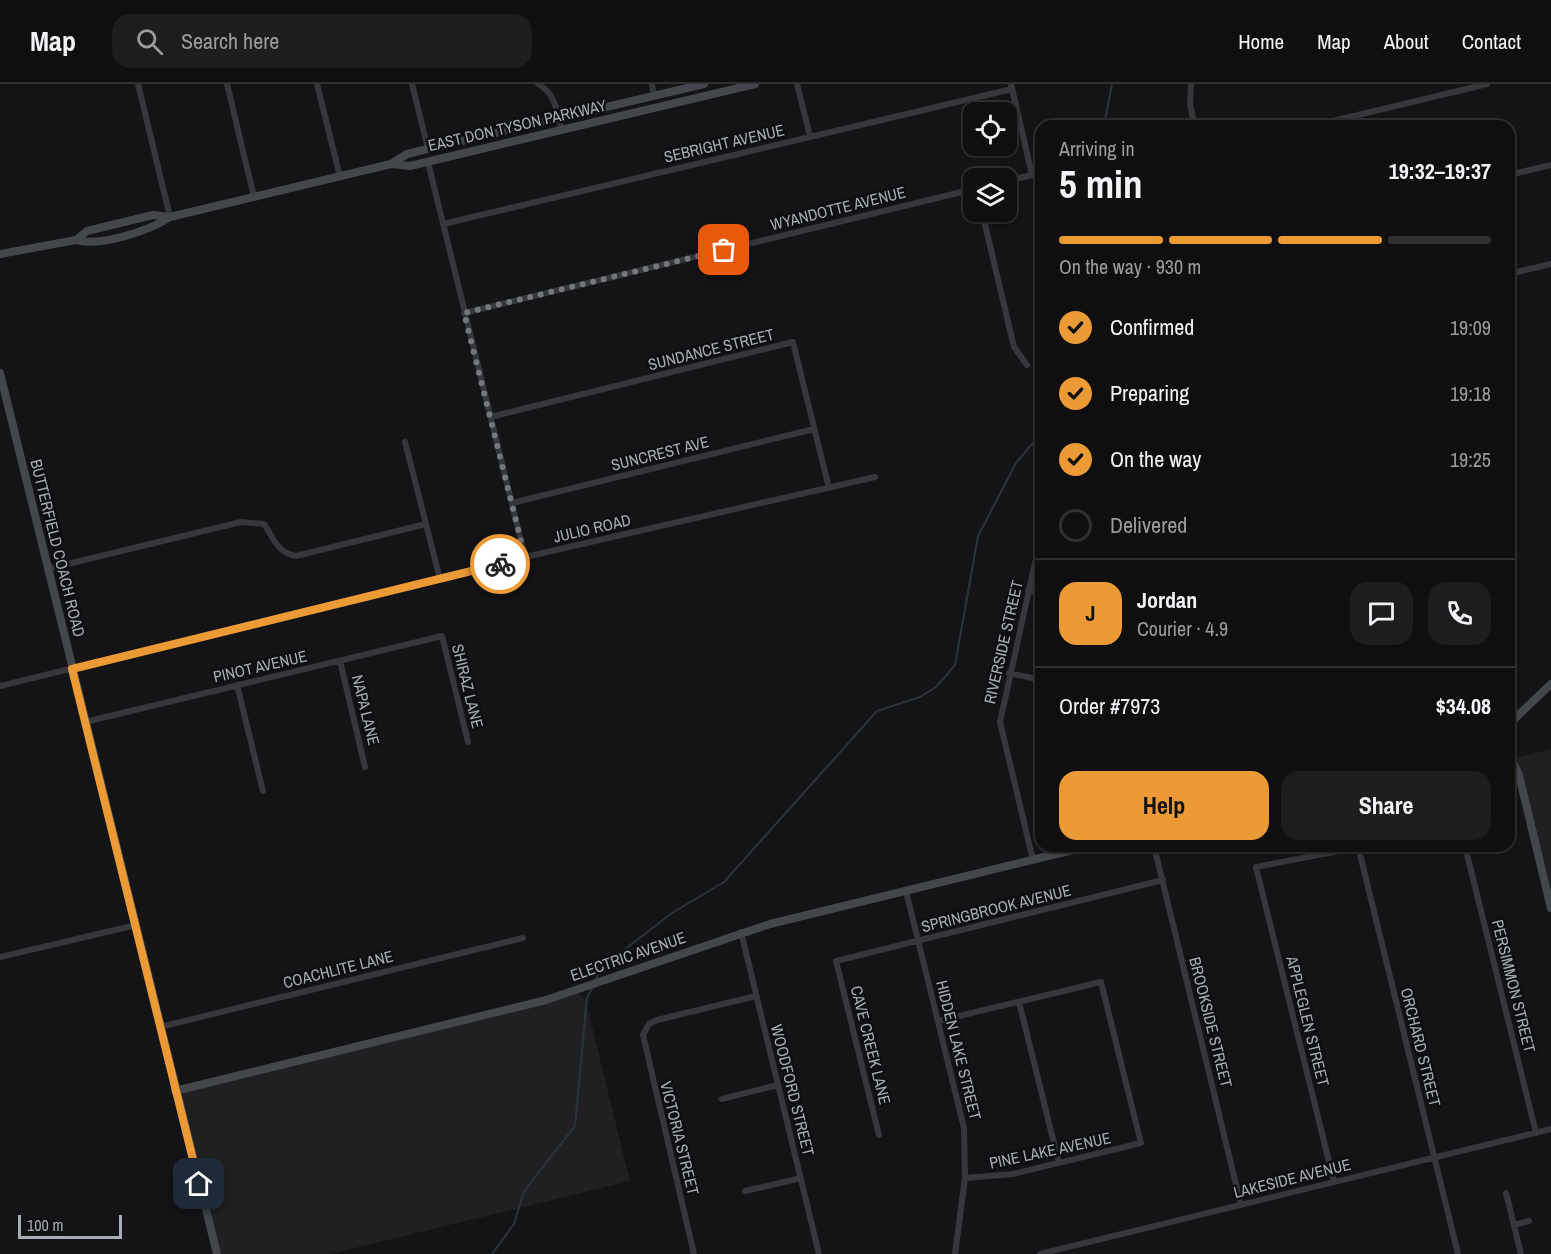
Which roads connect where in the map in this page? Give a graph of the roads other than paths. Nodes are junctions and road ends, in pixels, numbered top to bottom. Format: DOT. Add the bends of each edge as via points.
graph roads {
  1 [pos="138,84"];
  2 [pos="227,84"];
  3 [pos="317,84"];
  4 [pos="412,84"];
  5 [pos="538,84"];
  6 [pos="652,84"];
  7 [pos="704,84"];
  8 [pos="755,84"];
  9 [pos="797,84"];
  10 [pos="1191,84"];
  11 [pos="1487,84"];
  12 [pos="1011,87"];
  13 [pos="654,96"];
  14 [pos="559,118"];
  15 [pos="1194,120"];
  16 [pos="1337,120"];
  17 [pos="562,130"];
  18 [pos="810,136"];
  19 [pos="428,150"];
  20 [pos="428,162"];
  21 [pos="391,164"];
  22 [pos="1551,165"];
  23 [pos="1515,174"];
  24 [pos="340,177"];
  25 [pos="1017,178"];
  26 [pos="963,192"];
  27 [pos="254,197"];
  28 [pos="170,217"];
  29 [pos="984,222"];
  30 [pos="443,224"];
  31 [pos="0,254"];
  32 [pos="1551,264"];
  33 [pos="1515,273"];
  34 [pos="464,313"];
  35 [pos="1027,365"];
  36 [pos="0,373"];
  37 [pos="490,417"];
  38 [pos="814,429"];
  39 [pos="405,442"];
  40 [pos="875,477"];
  41 [pos="829,488"];
  42 [pos="512,503"];
  43 [pos="426,524"];
  44 [pos="525,557"];
  45 [pos="1035,561"];
  46 [pos="47,569"];
  47 [pos="440,579"];
  48 [pos="1028,590"];
  49 [pos="1035,592"];
  50 [pos="442,636"];
  51 [pos="340,661"];
  52 [pos="72,669"];
  53 [pos="1010,673"];
  54 [pos="1035,679"];
  55 [pos="1551,684"];
  56 [pos="237,685"];
  57 [pos="0,686"];
  58 [pos="1515,718"];
  59 [pos="85,722"];
  60 [pos="468,742"];
  61 [pos="365,766"];
  62 [pos="1515,767"];
  63 [pos="263,791"];
  64 [pos="1065,852"];
  65 [pos="1156,852"];
  66 [pos="1330,852"];
  67 [pos="1361,852"];
  68 [pos="1466,852"];
  69 [pos="1032,860"];
  70 [pos="1163,880"];
  71 [pos="906,891"];
  72 [pos="1551,908"];
  73 [pos="136,925"];
  74 [pos="741,932"];
  75 [pos="523,938"];
  76 [pos="918,941"];
  77 [pos="0,957"];
  78 [pos="836,961"];
  79 [pos="756,996"];
  80 [pos="1019,1002"];
  81 [pos="938,1021"];
  82 [pos="160,1027"];
  83 [pos="778,1085"];
  84 [pos="176,1091"];
  85 [pos="722,1099"];
  86 [pos="1551,1129"];
  87 [pos="1536,1133"];
  88 [pos="879,1135"];
  89 [pos="1435,1157"];
  90 [pos="1059,1163"];
  91 [pos="801,1178"];
  92 [pos="965,1178"];
  93 [pos="1334,1182"];
  94 [pos="745,1191"];
  95 [pos="1506,1193"];
  96 [pos="1242,1205"];
  97 [pos="1529,1221"];
  98 [pos="1514,1225"];
  99 [pos="217,1254"];
  100 [pos="694,1254"];
  101 [pos="819,1254"];
  102 [pos="955,1254"];
  103 [pos="1040,1254"];
  104 [pos="1458,1254"];
  105 [pos="1521,1254"];
  1 -- 28 [label="street"];
  2 -- 27 [label="street"];
  3 -- 24 [label="street"];
  4 -- 19 [label="street"];
  5 -- 14 [label="street" via="553,98"];
  6 -- 13 [label="street"];
  7 -- 13 [label="main road, EAST DON TYSON PARKWAY"];
  8 -- 17 [label="main road, EAST DON TYSON PARKWAY"];
  9 -- 18 [label="street"];
  10 -- 15 [label="street"];
  11 -- 16 [label="street"];
  12 -- 18 [label="street, SEBRIGHT AVENUE"];
  12 -- 25 [label="street" via="1032,175"];
  13 -- 14 [label="main road, EAST DON TYSON PARKWAY"];
  14 -- 17 [label="street"];
  14 -- 19 [label="main road, EAST DON TYSON PARKWAY"];
  17 -- 20 [label="main road, EAST DON TYSON PARKWAY"];
  18 -- 30 [label="street, SEBRIGHT AVENUE"];
  19 -- 21 [label="main road, EAST DON TYSON PARKWAY" via="407,154"];
  20 -- 21 [label="main road, EAST DON TYSON PARKWAY" via="410,166"];
  20 -- 30 [label="street"];
  21 -- 24 [label="main road, EAST DON TYSON PARKWAY"];
  22 -- 23 [label="street"];
  24 -- 27 [label="main road, EAST DON TYSON PARKWAY"];
  26 -- 34 [label="street, WYANDOTTE AVENUE"];
  27 -- 28 [label="main road, EAST DON TYSON PARKWAY"];
  28 -- 31 [label="main road, EAST DON TYSON PARKWAY" via="153,215 87,231 76,240"];
  29 -- 35 [label="street" via="1014,347"];
  30 -- 34 [label="street"];
  32 -- 33 [label="street"];
  34 -- 37 [label="street"];
  36 -- 46 [label="main road, BUTTERFIELD COACH ROAD"];
  37 -- 38 [label="street, SUNDANCE STREET" via="793,342"];
  37 -- 42 [label="street"];
  38 -- 41 [label="street, SUNDANCE STREET"];
  38 -- 42 [label="street, SUNCREST AVE"];
  39 -- 43 [label="street"];
  40 -- 41 [label="street, JULIO ROAD"];
  41 -- 44 [label="street, JULIO ROAD"];
  42 -- 44 [label="street"];
  43 -- 46 [label="street" via="296,556 279,549 264,524 241,522"];
  43 -- 47 [label="street"];
  44 -- 47 [label="street, JULIO ROAD"];
  45 -- 48 [label="street, RIVERSIDE STREET"];
  46 -- 52 [label="main road, BUTTERFIELD COACH ROAD"];
  47 -- 52 [label="street, JULIO ROAD"];
  48 -- 49 [label="street"];
  48 -- 53 [label="street, RIVERSIDE STREET"];
  50 -- 51 [label="street, PINOT AVENUE"];
  50 -- 60 [label="street, SHIRAZ LANE"];
  51 -- 56 [label="street, PINOT AVENUE"];
  51 -- 61 [label="street, NAPA LANE"];
  52 -- 57 [label="street, JULIO ROAD"];
  52 -- 59 [label="main road, BUTTERFIELD COACH ROAD"];
  53 -- 54 [label="street"];
  53 -- 69 [label="street, RIVERSIDE STREET" via="1000,722"];
  55 -- 58 [label="main road"];
  56 -- 59 [label="street, PINOT AVENUE"];
  56 -- 63 [label="street"];
  59 -- 73 [label="main road, BUTTERFIELD COACH ROAD"];
  62 -- 72 [label="main road"];
  64 -- 69 [label="main road, ELECTRIC AVENUE"];
  65 -- 70 [label="street, BROOKSIDE STREET"];
  66 -- 93 [label="street, APPLEGLEN STREET" via="1256,867"];
  67 -- 89 [label="street, ORCHARD STREET"];
  68 -- 87 [label="street, PERSIMMON STREET"];
  69 -- 71 [label="main road, ELECTRIC AVENUE"];
  70 -- 76 [label="street, SPRINGBROOK AVENUE"];
  70 -- 96 [label="street, BROOKSIDE STREET"];
  71 -- 74 [label="main road, ELECTRIC AVENUE"];
  71 -- 76 [label="street, HIDDEN LAKE STREET"];
  73 -- 77 [label="street"];
  73 -- 82 [label="main road, BUTTERFIELD COACH ROAD"];
  74 -- 79 [label="street, WOODFORD STREET"];
  74 -- 84 [label="main road, ELECTRIC AVENUE" via="574,992"];
  75 -- 82 [label="street, COACHLITE LANE"];
  76 -- 78 [label="street, SPRINGBROOK AVENUE"];
  76 -- 81 [label="street, HIDDEN LAKE STREET"];
  78 -- 88 [label="street, CAVE CREEK LANE"];
  79 -- 83 [label="street, WOODFORD STREET"];
  79 -- 100 [label="street, VICTORIA STREET" via="657,1020 644,1029 643,1041"];
  80 -- 81 [label="street"];
  80 -- 90 [label="street"];
  80 -- 90 [label="street, PINE LAKE AVENUE" via="1101,982 1141,1143"];
  81 -- 92 [label="street, HIDDEN LAKE STREET" via="964,1128"];
  82 -- 84 [label="main road, BUTTERFIELD COACH ROAD"];
  83 -- 85 [label="street"];
  83 -- 91 [label="street, WOODFORD STREET"];
  84 -- 99 [label="main road, BUTTERFIELD COACH ROAD"];
  86 -- 87 [label="street, LAKESIDE AVENUE"];
  87 -- 89 [label="street, LAKESIDE AVENUE"];
  89 -- 93 [label="street, LAKESIDE AVENUE"];
  89 -- 104 [label="street, ORCHARD STREET"];
  90 -- 92 [label="street, PINE LAKE AVENUE" via="1013,1174"];
  91 -- 94 [label="street"];
  91 -- 101 [label="street, WOODFORD STREET"];
  92 -- 102 [label="street, HIDDEN LAKE STREET"];
  93 -- 96 [label="street, LAKESIDE AVENUE"];
  95 -- 98 [label="street"];
  96 -- 103 [label="street, LAKESIDE AVENUE"];
  97 -- 98 [label="street"];
  98 -- 105 [label="street"];
}
